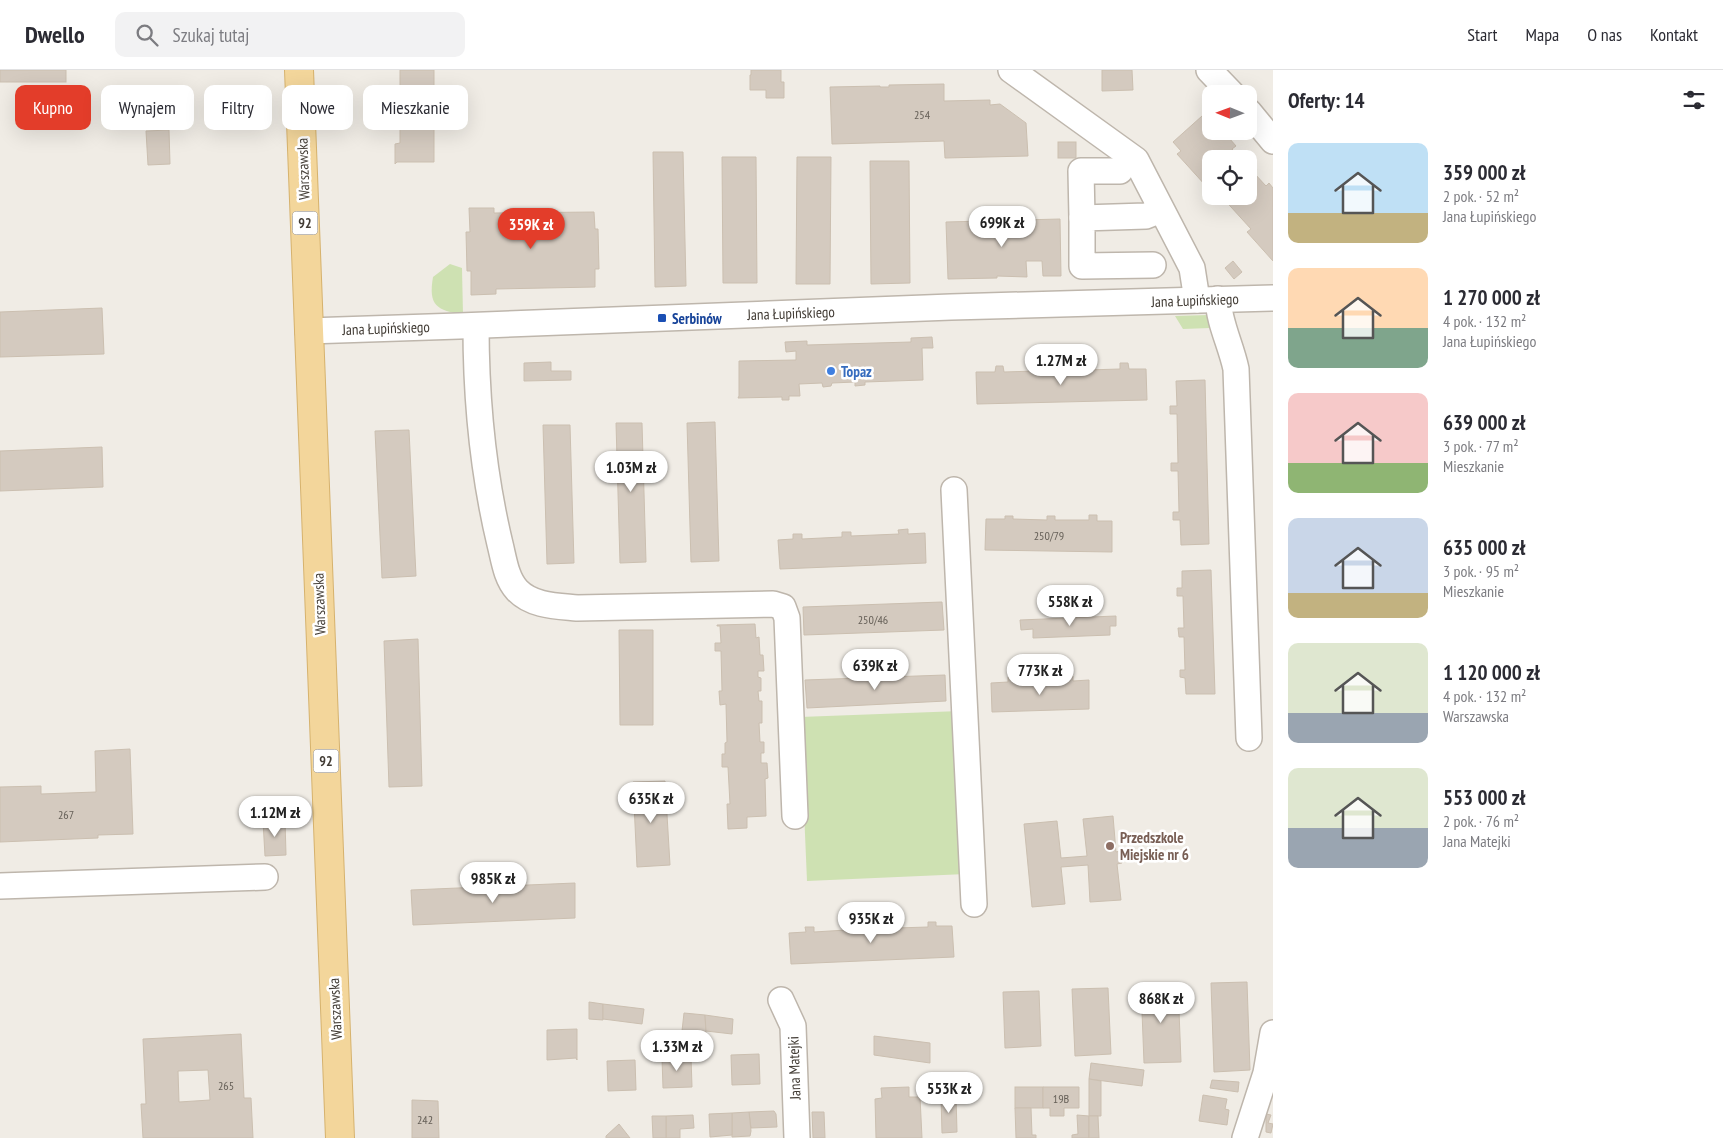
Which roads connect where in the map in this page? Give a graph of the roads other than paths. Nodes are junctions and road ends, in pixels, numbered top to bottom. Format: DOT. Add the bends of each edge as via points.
graph roads {
  1 [pos="299,70"];
  2 [pos="1011,70"];
  3 [pos="1209,70"];
  4 [pos="1223,85"];
  5 [pos="1258,123"];
  6 [pos="1273,141"];
  7 [pos="1120,171"];
  8 [pos="1161,210"];
  9 [pos="1082,218"];
  10 [pos="1153,265"];
  11 [pos="1273,298"];
  12 [pos="1208,300"];
  13 [pos="476,326"];
  14 [pos="308,330"];
  15 [pos="954,490"];
  16 [pos="1249,738"];
  17 [pos="795,816"];
  18 [pos="265,877"];
  19 [pos="0,886"];
  20 [pos="974,904"];
  21 [pos="781,1000"];
  22 [pos="1273,1033"];
  23 [pos="340,1138"];
  24 [pos="797,1138"];
  25 [pos="1245,1138"];
  1 -- 14 [label="main road, Warszawska / 92"];
  2 -- 8 [label="street" via="1136,160"];
  3 -- 4 [label="street"];
  5 -- 6 [label="street"];
  7 -- 9 [label="street" via="1081,171"];
  8 -- 9 [label="street" via="1146,216"];
  8 -- 12 [label="street"];
  9 -- 10 [label="street" via="1082,266"];
  11 -- 12 [label="street, Jana Łupińskiego"];
  12 -- 13 [label="street, Jana Łupińskiego"];
  12 -- 16 [label="street" via="1220,318 1236,369"];
  13 -- 14 [label="street, Jana Łupińskiego"];
  13 -- 17 [label="street" via="477,383 487,483 508,575 517,590 530,600 578,608 765,604 783,607 788,618"];
  14 -- 23 [label="main road, Warszawska / 92"];
  15 -- 20 [label="street"];
  18 -- 19 [label="street"];
  21 -- 24 [label="street, Jana Matejki" via="793,1026"];
  22 -- 25 [label="street" via="1266,1072"];
}
